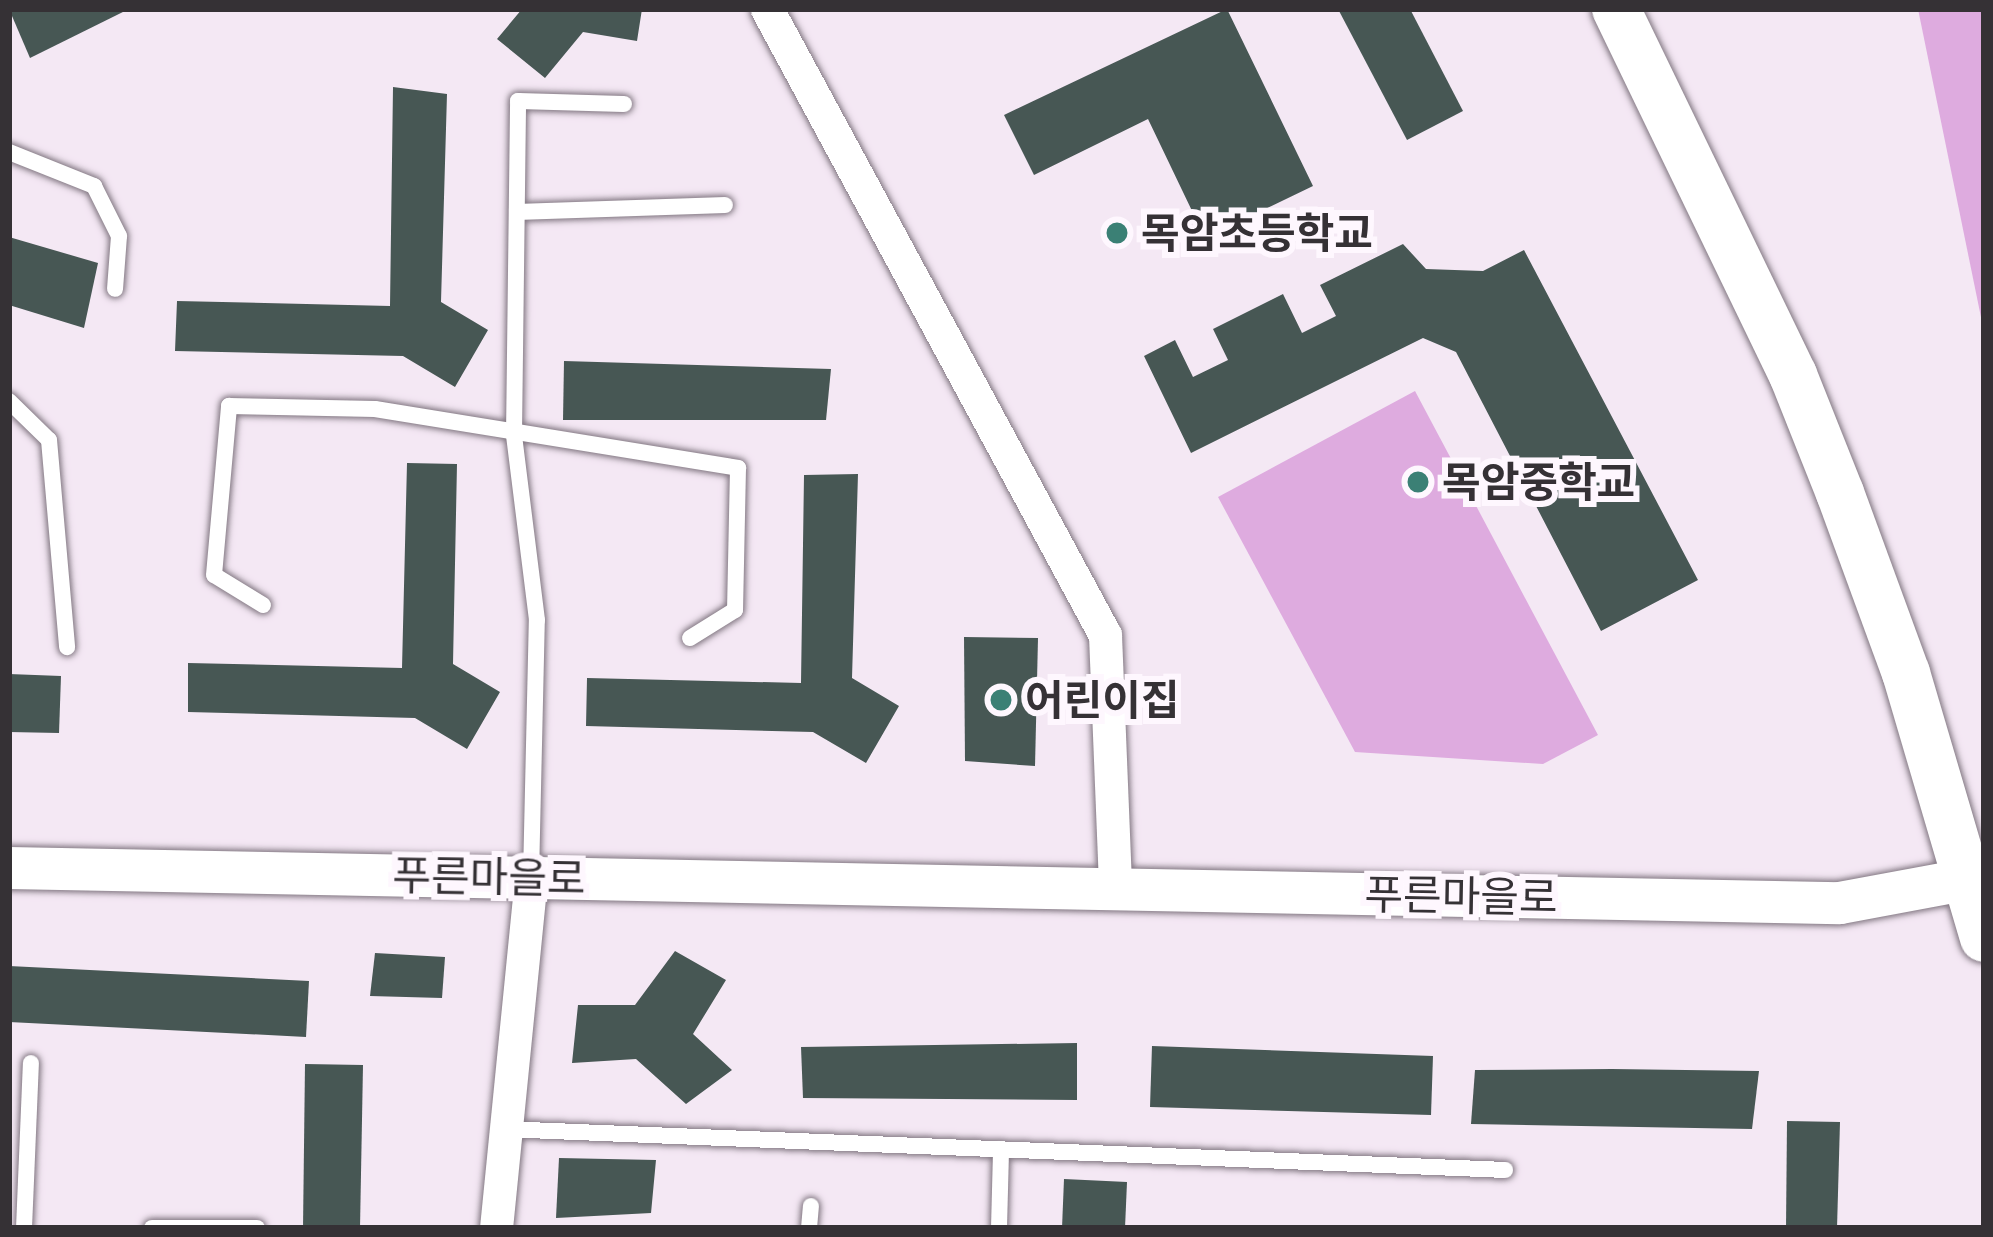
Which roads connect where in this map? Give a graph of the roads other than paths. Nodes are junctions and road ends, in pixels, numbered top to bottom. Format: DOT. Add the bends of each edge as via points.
graph roads {
  1 [pos="767,9"];
  2 [pos="1616,9"];
  3 [pos="624,104"];
  4 [pos="9,152"];
  5 [pos="725,206"];
  6 [pos="517,212"];
  7 [pos="115,290"];
  8 [pos="9,401"];
  9 [pos="514,435"];
  10 [pos="263,605"];
  11 [pos="690,638"];
  12 [pos="67,647"];
  13 [pos="9,868"];
  14 [pos="531,878"];
  15 [pos="1970,879"];
  16 [pos="1115,889"];
  17 [pos="1984,938"];
  18 [pos="31,1063"];
  19 [pos="502,1129"];
  20 [pos="1001,1149"];
  21 [pos="1505,1170"];
  22 [pos="811,1206"];
  23 [pos="24,1228"];
  24 [pos="152,1228"];
  25 [pos="257,1228"];
  26 [pos="496,1228"];
  27 [pos="809,1228"];
  28 [pos="999,1228"];
  1 -- 16 [label="street" via="1105,634"];
  2 -- 15 [label="main road" via="1793,375 1906,673"];
  3 -- 6 [label="lane" via="518,101"];
  4 -- 7 [label="lane" via="94,186 119,236"];
  5 -- 6 [label="lane"];
  6 -- 9 [label="lane"];
  8 -- 12 [label="lane" via="50,440"];
  9 -- 10 [label="lane" via="375,409 229,406 214,574"];
  9 -- 11 [label="lane" via="738,468 735,610"];
  9 -- 14 [label="lane" via="537,620"];
  13 -- 14 [label="street, 푸른마을로"];
  14 -- 16 [label="street, 푸른마을로"];
  14 -- 19 [label="street"];
  15 -- 16 [label="street, 푸른마을로" via="1840,903"];
  15 -- 17 [label="main road"];
  18 -- 23 [label="lane"];
  19 -- 20 [label="lane"];
  19 -- 26 [label="street"];
  20 -- 21 [label="lane"];
  20 -- 28 [label="lane"];
  22 -- 27 [label="lane"];
  24 -- 25 [label="lane"];
}
